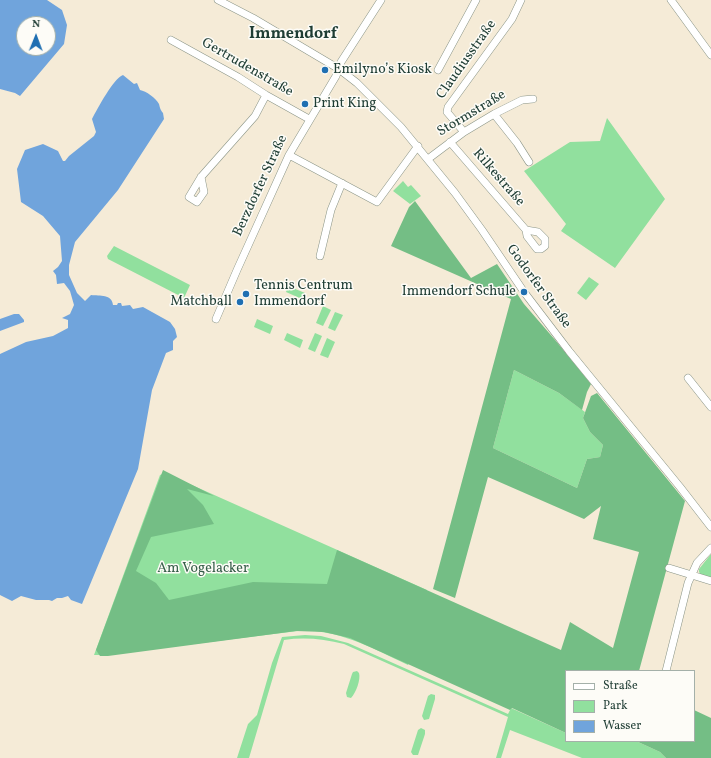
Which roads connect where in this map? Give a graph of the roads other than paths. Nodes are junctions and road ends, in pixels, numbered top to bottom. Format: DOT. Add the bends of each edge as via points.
graph roads {
  1 [pos="218,0"];
  2 [pos="382,0"];
  3 [pos="476,0"];
  4 [pos="521,0"];
  5 [pos="671,0"];
  6 [pos="171,40"];
  7 [pos="709,47"];
  8 [pos="711,55"];
  9 [pos="339,69"];
  10 [pos="438,70"];
  11 [pos="266,95"];
  12 [pos="534,99"];
  13 [pos="494,114"];
  14 [pos="309,119"];
  15 [pos="464,132"];
  16 [pos="450,142"];
  17 [pos="418,146"];
  18 [pos="289,155"];
  19 [pos="428,159"];
  20 [pos="529,162"];
  21 [pos="201,177"];
  22 [pos="342,183"];
  23 [pos="526,230"];
  24 [pos="320,256"];
  25 [pos="216,319"];
  26 [pos="688,378"];
  27 [pos="711,407"];
  28 [pos="711,527"];
  29 [pos="711,548"];
  30 [pos="670,568"];
  31 [pos="692,575"];
  32 [pos="711,581"];
  33 [pos="666,670"];
  1 -- 9 [label="street, Godorfer Straße"];
  2 -- 9 [label="street, Berzdorfer Straße" via="341,62"];
  3 -- 10 [label="street"];
  4 -- 15 [label="street, Claudiusstraße" via="512,19 448,107 447,112"];
  5 -- 7 [label="street"];
  6 -- 11 [label="street, Gertrudenstraße"];
  7 -- 8 [label="street"];
  9 -- 14 [label="street, Berzdorfer Straße"];
  9 -- 17 [label="street, Godorfer Straße" via="395,120"];
  11 -- 14 [label="street, Gertrudenstraße"];
  11 -- 21 [label="street" via="255,116"];
  12 -- 13 [label="street, Stormstraße" via="522,100"];
  13 -- 15 [label="street, Stormstraße"];
  13 -- 20 [label="street"];
  14 -- 18 [label="street, Berzdorfer Straße"];
  15 -- 16 [label="street, Stormstraße"];
  16 -- 19 [label="street, Stormstraße"];
  16 -- 23 [label="street, Rilkestraße"];
  17 -- 19 [label="street, Godorfer Straße"];
  17 -- 22 [label="street" via="377,202"];
  18 -- 22 [label="street"];
  18 -- 25 [label="street, Berzdorfer Straße"];
  19 -- 28 [label="street, Godorfer Straße" via="554,332"];
  22 -- 24 [label="street" via="331,210"];
  26 -- 27 [label="street"];
  29 -- 31 [label="street" via="697,563"];
  30 -- 31 [label="street"];
  31 -- 32 [label="street"];
  31 -- 33 [label="street"];
}
